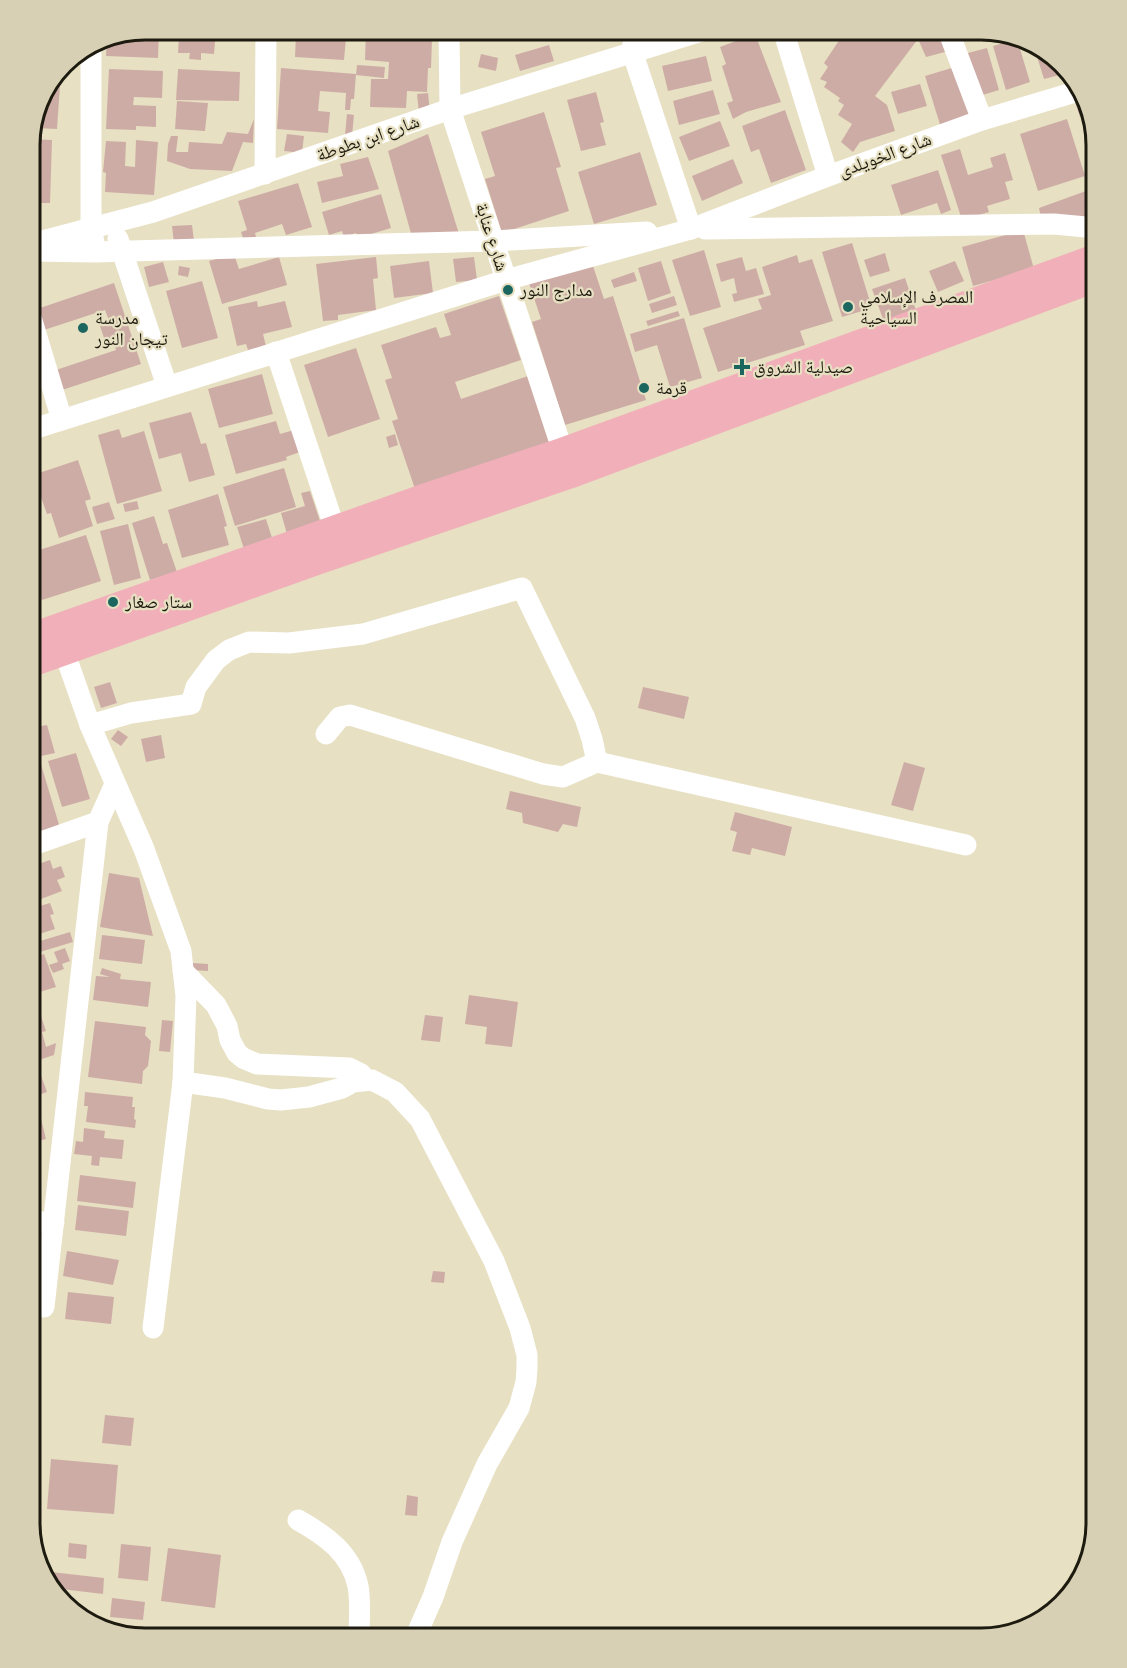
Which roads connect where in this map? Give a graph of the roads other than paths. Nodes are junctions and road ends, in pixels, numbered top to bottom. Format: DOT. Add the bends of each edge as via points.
graph roads {
  1 [pos="266,40"];
  2 [pos="449,40"];
  3 [pos="633,41"];
  4 [pos="673,41"];
  5 [pos="786,41"];
  6 [pos="952,41"];
  7 [pos="633,54"];
  8 [pos="91,56"];
  9 [pos="1072,93"];
  10 [pos="450,109"];
  11 [pos="982,120"];
  12 [pos="265,174"];
  13 [pos="828,176"];
  14 [pos="114,223"];
  15 [pos="1086,227"];
  16 [pos="91,229"];
  17 [pos="691,229"];
  18 [pos="41,241"];
  19 [pos="493,241"];
  20 [pos="41,251"];
  21 [pos="122,251"];
  22 [pos="95,252"];
  23 [pos="1086,260"];
  24 [pos="506,280"];
  25 [pos="1086,282"];
  26 [pos="41,351"];
  27 [pos="276,352"];
  28 [pos="167,386"];
  29 [pos="62,420"];
  30 [pos="41,427"];
  31 [pos="567,463"];
  32 [pos="335,529"];
  33 [pos="41,638"];
  34 [pos="61,640"];
  35 [pos="41,656"];
  36 [pos="90,724"];
  37 [pos="326,734"];
  38 [pos="597,762"];
  39 [pos="115,784"];
  40 [pos="98,822"];
  41 [pos="40,842"];
  42 [pos="966,845"];
  43 [pos="183,971"];
  44 [pos="366,1080"];
  45 [pos="183,1082"];
  46 [pos="40,1198"];
  47 [pos="40,1254"];
  48 [pos="45,1307"];
  49 [pos="153,1328"];
  50 [pos="298,1520"];
  51 [pos="359,1627"];
  52 [pos="420,1627"];
  1 -- 12 [label="street"];
  2 -- 10 [label="street, شارع عنابة"];
  3 -- 7 [label="street"];
  4 -- 7 [label="street, شارع ابن بطوطة"];
  5 -- 13 [label="street"];
  6 -- 11 [label="street"];
  7 -- 10 [label="street, شارع ابن بطوطة"];
  7 -- 17 [label="street"];
  8 -- 16 [label="street"];
  9 -- 11 [label="street, شارع الخويلدى"];
  10 -- 12 [label="street, شارع ابن بطوطة"];
  10 -- 19 [label="street, شارع عنابة"];
  11 -- 13 [label="street, شارع الخويلدى"];
  12 -- 14 [label="street, شارع ابن بطوطة"];
  13 -- 17 [label="street, شارع الخويلدى"];
  14 -- 16 [label="street, شارع ابن بطوطة"];
  14 -- 21 [label="street"];
  15 -- 17 [label="street" via="1054,224"];
  16 -- 18 [label="street, شارع ابن بطوطة"];
  16 -- 22 [label="street"];
  17 -- 19 [label="street"];
  17 -- 24 [label="street"];
  19 -- 21 [label="street"];
  19 -- 24 [label="street, شارع عنابة"];
  20 -- 22 [label="street"];
  21 -- 22 [label="street"];
  21 -- 28 [label="street"];
  23 -- 31 [label="main road"];
  24 -- 27 [label="street"];
  24 -- 31 [label="street, شارع عنابة"];
  25 -- 31 [label="main road"];
  26 -- 29 [label="street"];
  27 -- 28 [label="street"];
  27 -- 32 [label="street"];
  28 -- 29 [label="street"];
  29 -- 30 [label="street"];
  31 -- 32 [label="main road"];
  31 -- 34 [label="main road" via="318,561"];
  32 -- 34 [label="main road"];
  33 -- 34 [label="main road"];
  34 -- 35 [label="main road"];
  34 -- 36 [label="street"];
  36 -- 38 [label="street" via="130,712 191,705 196,687 216,660 249,642 289,643 363,634 522,588 585,718"];
  36 -- 39 [label="street"];
  37 -- 38 [label="street" via="340,717 351,715 543,774 563,777"];
  38 -- 42 [label="street"];
  39 -- 40 [label="street"];
  39 -- 43 [label="street" via="179,944"];
  40 -- 41 [label="street"];
  40 -- 46 [label="street"];
  43 -- 44 [label="street" via="216,1005 233,1047 243,1058 257,1064 349,1068"];
  43 -- 45 [label="street"];
  44 -- 45 [label="street" via="324,1094 281,1100"];
  44 -- 52 [label="street" via="379,1082 395,1092 426,1129 494,1261 527,1354 526,1382 519,1408 487,1464"];
  45 -- 49 [label="street"];
  47 -- 48 [label="street"];
  50 -- 51 [label="street" via="337,1546 351,1567 358,1588"];
}
